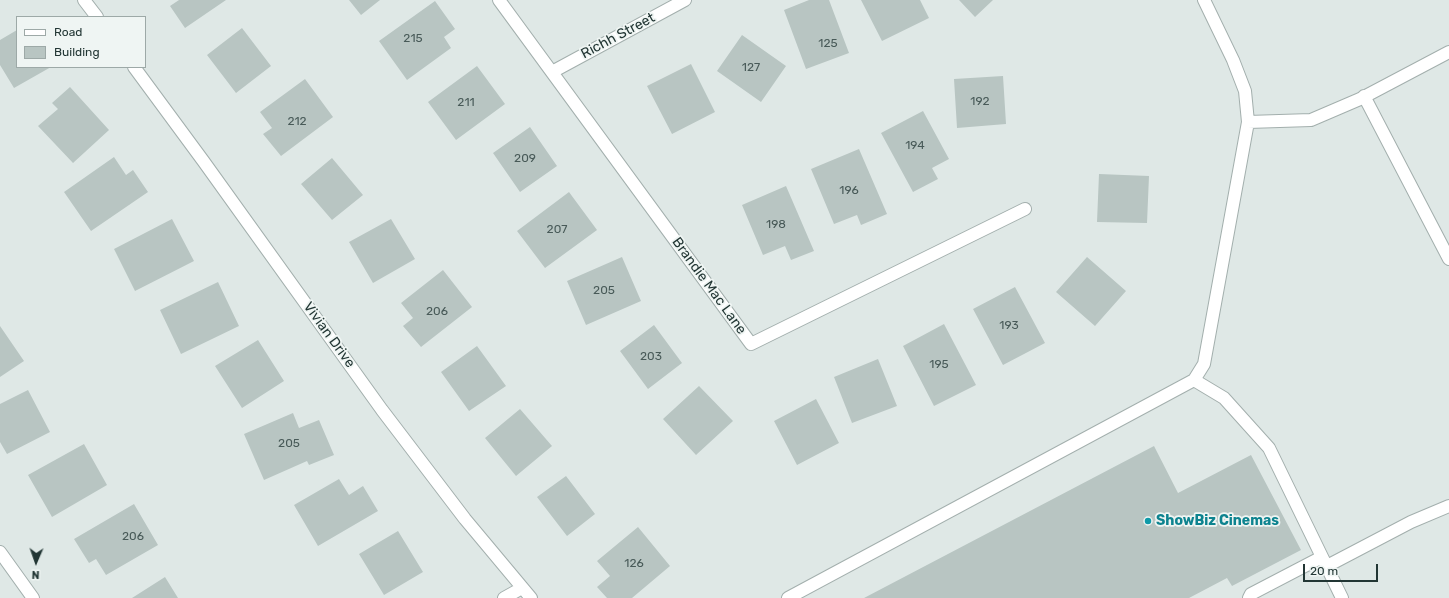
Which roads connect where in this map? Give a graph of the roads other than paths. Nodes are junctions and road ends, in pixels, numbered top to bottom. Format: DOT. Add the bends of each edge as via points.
graph roads {
  1 [pos="84,0"];
  2 [pos="500,0"];
  3 [pos="685,0"];
  4 [pos="1204,0"];
  5 [pos="96,16"];
  6 [pos="1449,52"];
  7 [pos="135,68"];
  8 [pos="552,72"];
  9 [pos="1364,96"];
  10 [pos="1248,122"];
  11 [pos="1025,209"];
  12 [pos="1449,259"];
  13 [pos="1194,380"];
  14 [pos="1449,506"];
  15 [pos="0,552"];
  16 [pos="1325,561"];
  17 [pos="522,588"];
  18 [pos="33,598"];
  19 [pos="504,598"];
  20 [pos="531,598"];
  21 [pos="788,598"];
  22 [pos="1249,598"];
  23 [pos="1342,598"];
  1 -- 5 [label="street"];
  2 -- 8 [label="street, Brandie Mac Lane"];
  3 -- 8 [label="street, Richh Street"];
  4 -- 10 [label="street" via="1245,91"];
  6 -- 9 [label="street"];
  7 -- 17 [label="street, Vivian Drive" via="382,410 465,519"];
  8 -- 11 [label="street, Brandie Mac Lane" via="752,344"];
  9 -- 10 [label="street" via="1311,120"];
  9 -- 12 [label="street"];
  10 -- 13 [label="street" via="1204,364"];
  13 -- 16 [label="street" via="1224,398 1269,448"];
  13 -- 21 [label="street"];
  14 -- 16 [label="street"];
  15 -- 18 [label="street"];
  16 -- 22 [label="street" via="1251,594"];
  16 -- 23 [label="street"];
  17 -- 19 [label="street"];
  17 -- 20 [label="street, Vivian Drive"];
}
